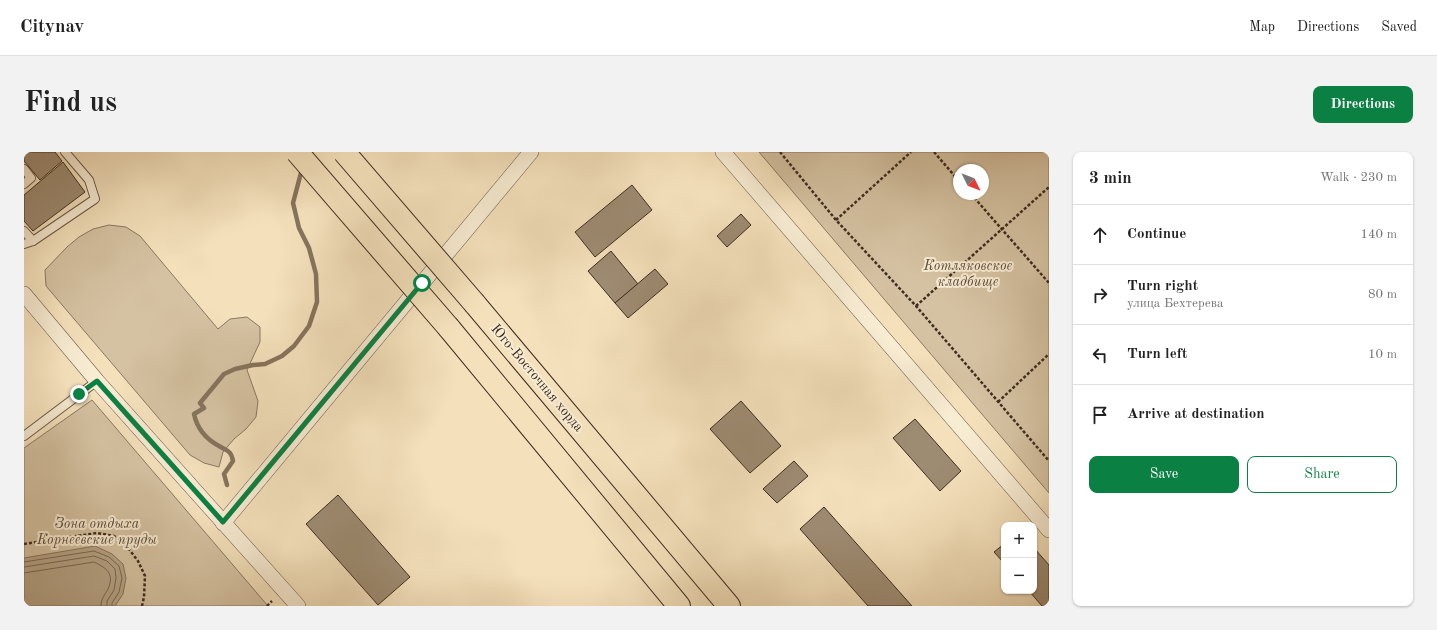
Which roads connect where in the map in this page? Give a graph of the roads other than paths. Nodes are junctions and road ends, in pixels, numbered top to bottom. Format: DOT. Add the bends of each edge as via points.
graph roads {
  1 [pos="65,152"];
  2 [pos="297,152"];
  3 [pos="344,152"];
  4 [pos="531,152"];
  5 [pos="723,152"];
  6 [pos="24,169"];
  7 [pos="24,184"];
  8 [pos="24,231"];
  9 [pos="33,241"];
  10 [pos="24,244"];
  11 [pos="24,294"];
  12 [pos="97,381"];
  13 [pos="24,436"];
  14 [pos="223,522"];
  15 [pos="1049,530"];
  16 [pos="298,606"];
  17 [pos="679,606"];
  18 [pos="729,606"];
  1 -- 9 [label="lane" via="89,180 95,199"];
  2 -- 17 [label="main road, bridge" via="449,328"];
  3 -- 18 [label="main road, Юго-Восточная хорда, bridge"];
  4 -- 14 [label="street"];
  5 -- 15 [label="street"];
  6 -- 7 [label="lane" via="31,178"];
  8 -- 9 [label="lane"];
  9 -- 10 [label="lane"];
  11 -- 12 [label="street"];
  12 -- 13 [label="lane"];
  12 -- 14 [label="street"];
  14 -- 16 [label="street"];
}
